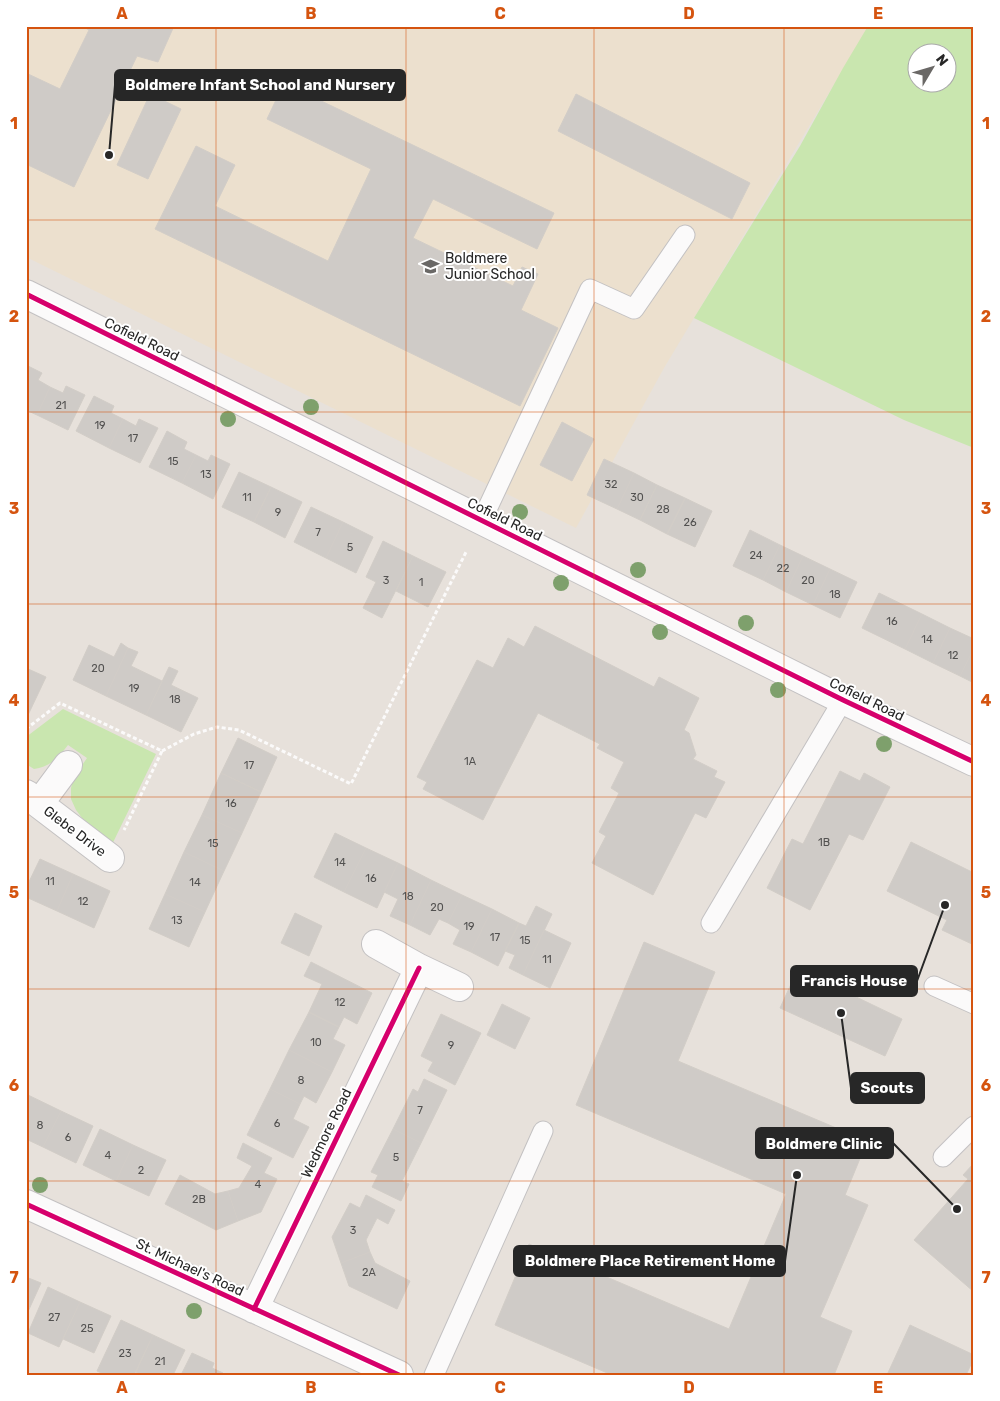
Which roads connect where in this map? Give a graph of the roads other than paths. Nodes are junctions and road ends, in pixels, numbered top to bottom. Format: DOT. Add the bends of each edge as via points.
graph roads {
  1 [pos="685,235"];
  2 [pos="26,294"];
  3 [pos="482,520"];
  4 [pos="844,700"];
  5 [pos="974,762"];
  6 [pos="68,765"];
  7 [pos="33,799"];
  8 [pos="110,858"];
  9 [pos="711,923"];
  10 [pos="376,944"];
  11 [pos="419,968"];
  12 [pos="934,986"];
  13 [pos="459,987"];
  14 [pos="974,1004"];
  15 [pos="974,1126"];
  16 [pos="543,1132"];
  17 [pos="942,1157"];
  18 [pos="26,1204"];
  19 [pos="254,1309"];
  20 [pos="399,1375"];
  21 [pos="434,1375"];
  1 -- 3 [label="lane" via="634,309 590,289"];
  2 -- 3 [label="street, Cofield Road"];
  3 -- 4 [label="street, Cofield Road"];
  4 -- 5 [label="street, Cofield Road"];
  4 -- 9 [label="lane"];
  6 -- 7 [label="street, Glebe Drive"];
  7 -- 8 [label="street, Glebe Drive"];
  10 -- 11 [label="street"];
  11 -- 13 [label="street"];
  11 -- 19 [label="street, Wedmore Road"];
  12 -- 14 [label="lane"];
  15 -- 17 [label="lane"];
  16 -- 21 [label="lane"];
  18 -- 19 [label="street, St. Michael's Road"];
  19 -- 20 [label="street, St. Michael's Road"];
}
